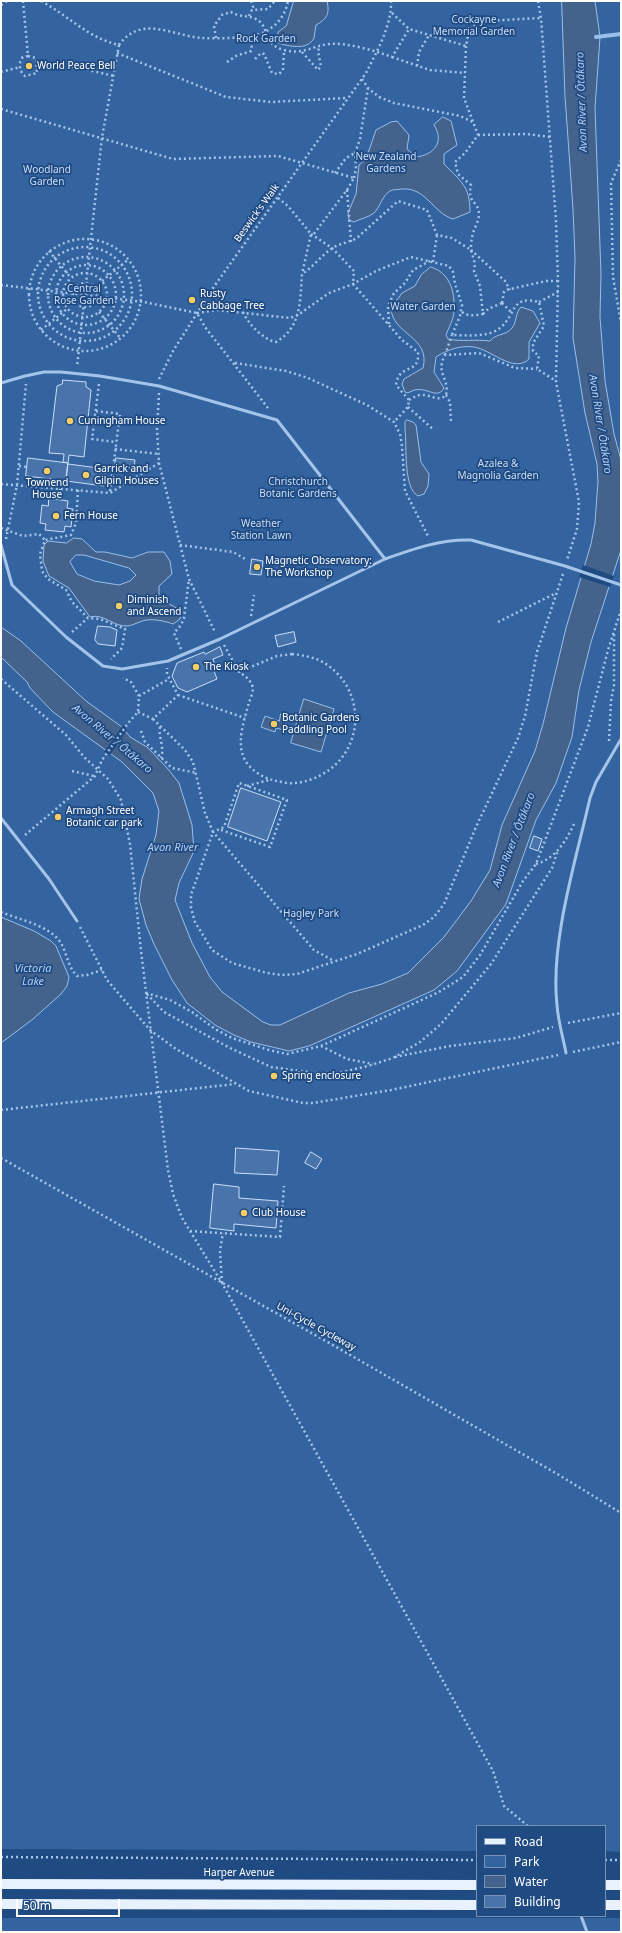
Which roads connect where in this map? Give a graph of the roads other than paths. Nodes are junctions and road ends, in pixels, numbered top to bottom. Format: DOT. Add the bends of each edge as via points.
graph roads {
  1 [pos="1,383"];
  2 [pos="1,545"];
  3 [pos="385,559"];
  4 [pos="621,585"];
  5 [pos="621,739"];
  6 [pos="1,818"];
  7 [pos="77,921"];
  8 [pos="566,1053"];
  9 [pos="1,1884"];
  10 [pos="476,1885"];
  11 [pos="606,1885"];
  12 [pos="621,1886"];
  13 [pos="1,1904"];
  14 [pos="476,1904"];
  15 [pos="606,1905"];
  16 [pos="621,1905"];
  17 [pos="581,1917"];
  18 [pos="587,1932"];
  1 -- 3 [label="lane" via="25,376 61,372 159,386 277,420"];
  2 -- 3 [label="lane" via="12,585 66,637 104,666 128,668 168,661 250,625"];
  3 -- 4 [label="lane" via="431,544 459,540 483,542"];
  5 -- 8 [label="lane" via="596,782 590,798 563,916 556,970 557,1005"];
  6 -- 7 [label="lane"];
  9 -- 10 [label="main road, Harper Avenue"];
  11 -- 12 [label="main road"];
  13 -- 14 [label="main road"];
  15 -- 16 [label="main road"];
  17 -- 18 [label="lane"];
}
